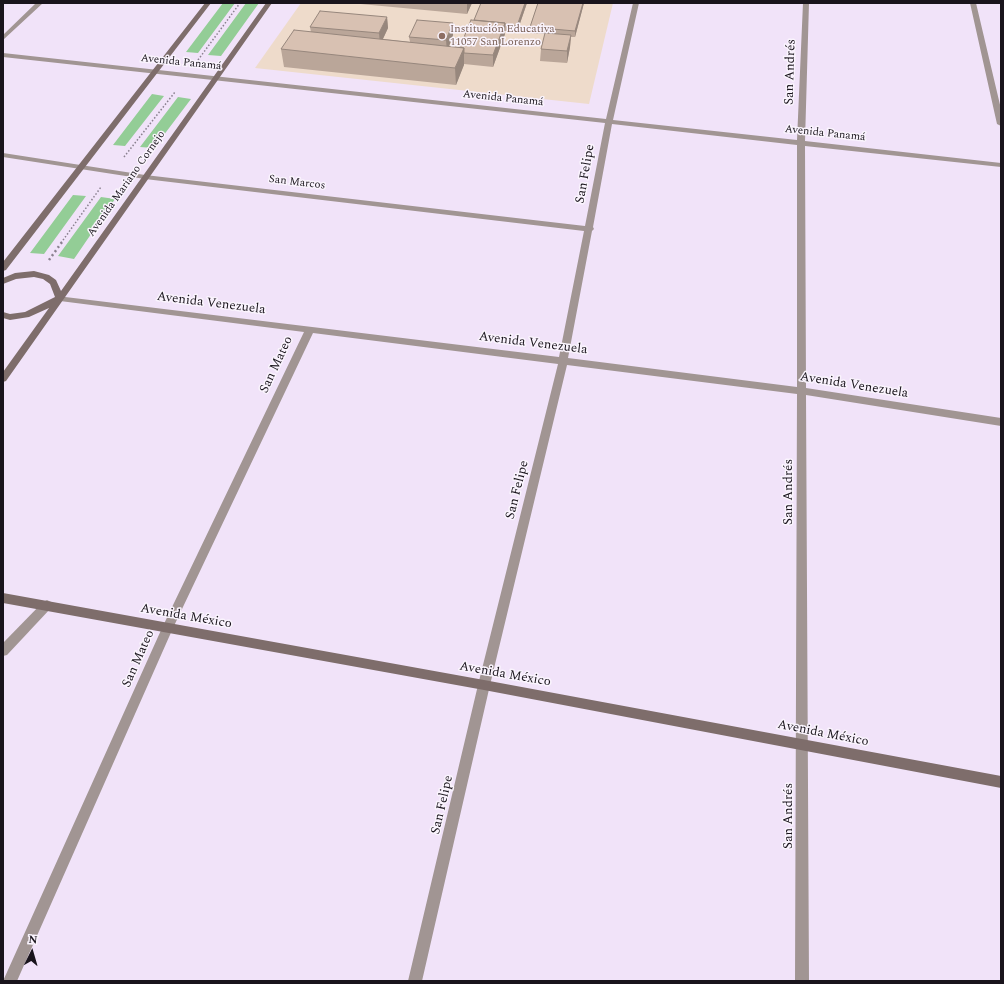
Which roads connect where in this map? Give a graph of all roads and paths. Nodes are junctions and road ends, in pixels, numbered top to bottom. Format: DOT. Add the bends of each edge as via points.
graph roads {
  1 [pos="40,3"];
  2 [pos="208,3"];
  3 [pos="240,3"];
  4 [pos="269,3"];
  5 [pos="636,3"];
  6 [pos="806,3"];
  7 [pos="973,3"];
  8 [pos="3,38"];
  9 [pos="3,55"];
  10 [pos="196,63"];
  11 [pos="154,71"];
  12 [pos="215,78"];
  13 [pos="176,91"];
  14 [pos="609,122"];
  15 [pos="1001,124"];
  16 [pos="802,143"];
  17 [pos="3,156"];
  18 [pos="120,162"];
  19 [pos="1001,165"];
  20 [pos="82,167"];
  21 [pos="145,177"];
  22 [pos="104,182"];
  23 [pos="590,228"];
  24 [pos="48,261"];
  25 [pos="3,268"];
  26 [pos="3,281"];
  27 [pos="60,298"];
  28 [pos="3,315"];
  29 [pos="310,329"];
  30 [pos="563,361"];
  31 [pos="3,379"];
  32 [pos="802,391"];
  33 [pos="1001,422"];
  34 [pos="3,598"];
  35 [pos="47,605"];
  36 [pos="168,628"];
  37 [pos="3,651"];
  38 [pos="484,685"];
  39 [pos="802,744"];
  40 [pos="1001,782"];
  41 [pos="10,981"];
  42 [pos="415,981"];
  43 [pos="802,981"];
  1 -- 8 [label="street"];
  2 -- 11 [label="street"];
  3 -- 10 [label="path"];
  4 -- 12 [label="street, Avenida Mariano Cornejo"];
  5 -- 14 [label="street, San Felipe"];
  6 -- 16 [label="street, San Andrés"];
  7 -- 15 [label="street"];
  9 -- 11 [label="street, Avenida Panamá"];
  11 -- 12 [label="street, Avenida Panamá"];
  11 -- 20 [label="street"];
  12 -- 14 [label="street, Avenida Panamá"];
  12 -- 21 [label="street, Avenida Mariano Cornejo"];
  13 -- 18 [label="path"];
  14 -- 16 [label="street, Avenida Panamá"];
  14 -- 23 [label="street, San Felipe"];
  16 -- 19 [label="street, Avenida Panamá"];
  16 -- 32 [label="street, San Andrés"];
  17 -- 20 [label="street, San Marcos"];
  20 -- 21 [label="street, San Marcos"];
  20 -- 25 [label="street"];
  21 -- 23 [label="street, San Marcos"];
  21 -- 27 [label="street, Avenida Mariano Cornejo"];
  22 -- 24 [label="path"];
  23 -- 30 [label="street, San Felipe"];
  26 -- 27 [label="street" via="15,276 34,274 46,277 53,282"];
  27 -- 28 [label="street" via="26,315"];
  27 -- 29 [label="street, Avenida Venezuela"];
  27 -- 31 [label="street, Avenida Mariano Cornejo"];
  29 -- 30 [label="street, Avenida Venezuela"];
  29 -- 36 [label="street, San Mateo"];
  30 -- 32 [label="street, Avenida Venezuela"];
  30 -- 38 [label="street, San Felipe"];
  32 -- 33 [label="street, Avenida Venezuela"];
  32 -- 39 [label="street, San Andrés"];
  34 -- 35 [label="street, Avenida México"];
  35 -- 36 [label="street, Avenida México"];
  35 -- 37 [label="street"];
  36 -- 38 [label="street, Avenida México"];
  36 -- 41 [label="street, San Mateo"];
  38 -- 39 [label="street, Avenida México"];
  38 -- 42 [label="street, San Felipe"];
  39 -- 40 [label="street, Avenida México"];
  39 -- 43 [label="street, San Andrés"];
}
